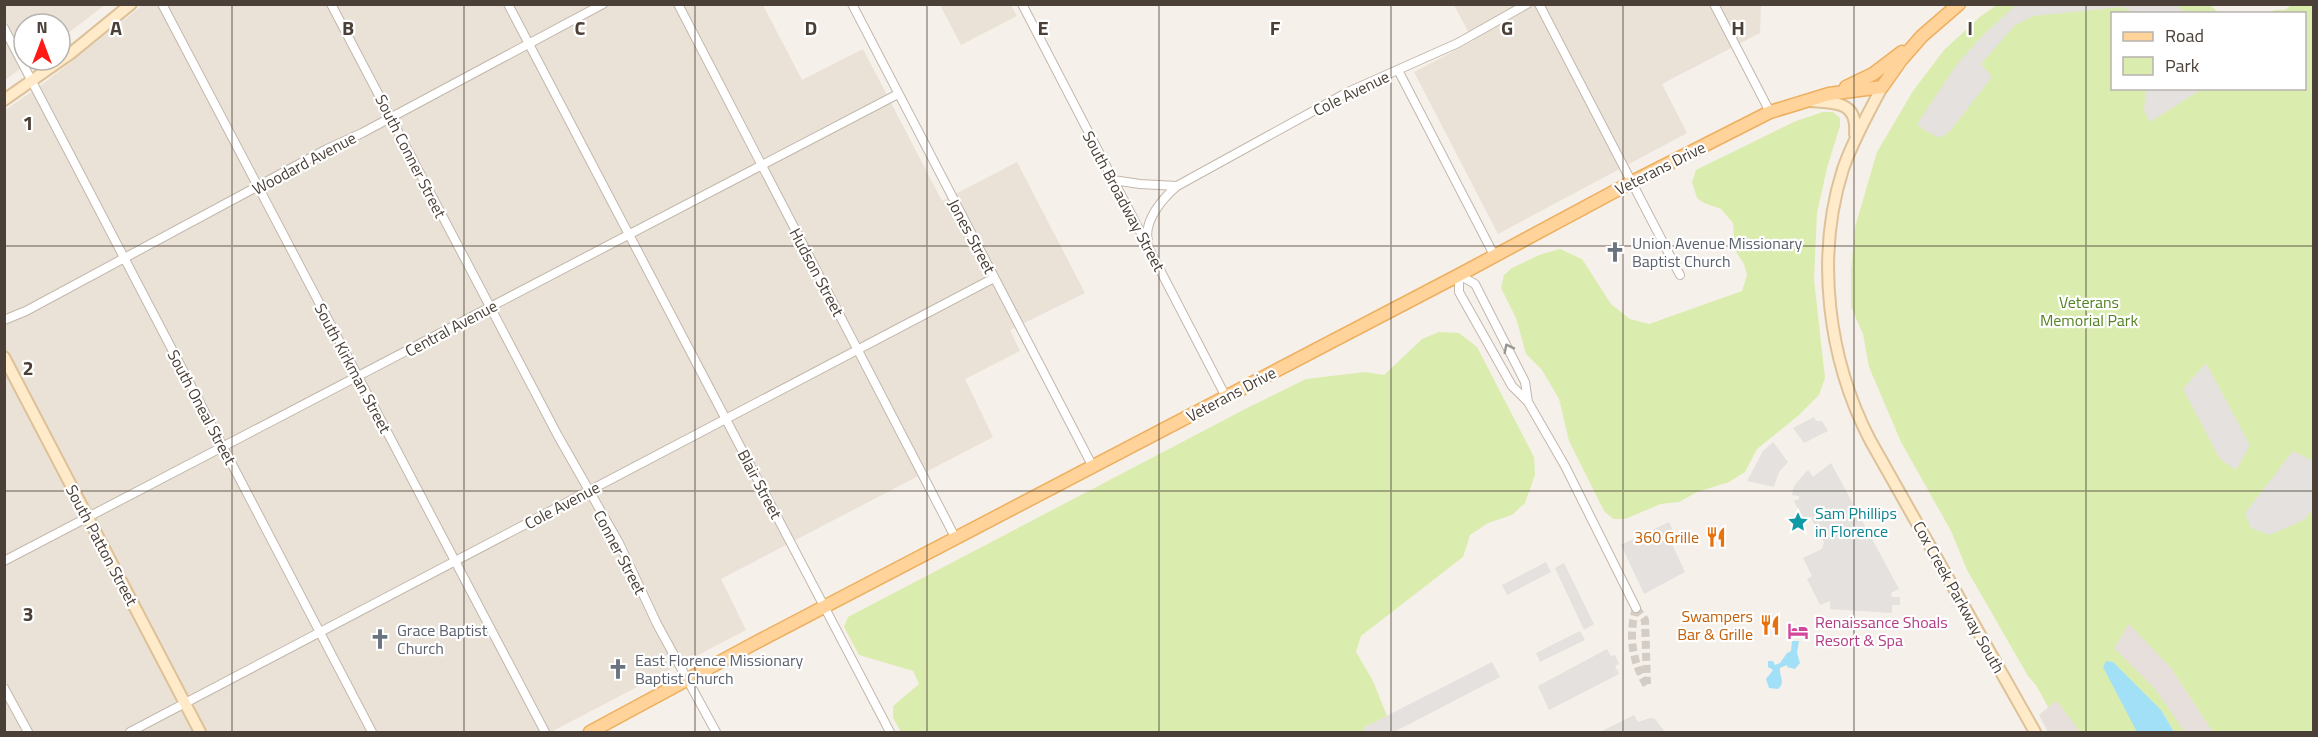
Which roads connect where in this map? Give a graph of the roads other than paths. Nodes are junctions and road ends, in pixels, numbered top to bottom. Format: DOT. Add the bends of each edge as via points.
graph roads {
  1 [pos="130,4"];
  2 [pos="162,4"];
  3 [pos="331,4"];
  4 [pos="508,4"];
  5 [pos="603,4"];
  6 [pos="678,4"];
  7 [pos="852,4"];
  8 [pos="1022,4"];
  9 [pos="1527,4"];
  10 [pos="1539,4"];
  11 [pos="1714,4"];
  12 [pos="1959,4"];
  13 [pos="4,28"];
  14 [pos="1922,36"];
  15 [pos="528,44"];
  16 [pos="1398,70"];
  17 [pos="32,81"];
  18 [pos="1882,87"];
  19 [pos="898,94"];
  20 [pos="1829,94"];
  21 [pos="4,100"];
  22 [pos="1803,100"];
  23 [pos="1770,112"];
  24 [pos="391,116"];
  25 [pos="1852,144"];
  26 [pos="762,166"];
  27 [pos="1113,180"];
  28 [pos="1632,182"];
  29 [pos="1177,186"];
  30 [pos="258,187"];
  31 [pos="630,235"];
  32 [pos="1150,252"];
  33 [pos="1494,255"];
  34 [pos="124,258"];
  35 [pos="1680,274"];
  36 [pos="1460,275"];
  37 [pos="994,278"];
  38 [pos="490,307"];
  39 [pos="4,320"];
  40 [pos="858,350"];
  41 [pos="4,357"];
  42 [pos="358,377"];
  43 [pos="1226,397"];
  44 [pos="1528,402"];
  45 [pos="726,419"];
  46 [pos="223,447"];
  47 [pos="1093,467"];
  48 [pos="588,492"];
  49 [pos="88,518"];
  50 [pos="956,539"];
  51 [pos="4,561"];
  52 [pos="455,562"];
  53 [pos="825,608"];
  54 [pos="1636,608"];
  55 [pos="320,633"];
  56 [pos="687,680"];
  57 [pos="4,688"];
  58 [pos="185,704"];
  59 [pos="28,732"];
  60 [pos="130,732"];
  61 [pos="200,732"];
  62 [pos="372,732"];
  63 [pos="545,732"];
  64 [pos="590,732"];
  65 [pos="716,732"];
  66 [pos="890,732"];
  67 [pos="2036,732"];
  1 -- 17 [label="main road"];
  2 -- 30 [label="street, South Kirkman Street"];
  3 -- 24 [label="street, South Conner Street"];
  4 -- 15 [label="street, Blair Street"];
  5 -- 15 [label="street, Woodard Avenue"];
  6 -- 26 [label="street, Hudson Street"];
  7 -- 19 [label="street, Jones Street"];
  8 -- 27 [label="street, South Broadway Street"];
  9 -- 16 [label="street, Cole Avenue" via="1458,43"];
  10 -- 28 [label="street"];
  11 -- 23 [label="street"];
  12 -- 14 [label="main road"];
  13 -- 17 [label="street, South Oneal Street"];
  14 -- 18 [label="main road"];
  14 -- 20 [label="main road" via="1873,74"];
  15 -- 24 [label="street, Woodard Avenue"];
  15 -- 31 [label="street, Blair Street"];
  16 -- 29 [label="street, Cole Avenue" via="1348,92"];
  16 -- 33 [label="street"];
  17 -- 21 [label="main road"];
  17 -- 34 [label="street, South Oneal Street"];
  18 -- 20 [label="main road, Veterans Drive"];
  18 -- 25 [label="main road, Cox Creek Parkway South"];
  19 -- 26 [label="street, Central Avenue"];
  19 -- 37 [label="street, Jones Street"];
  20 -- 22 [label="main road, Veterans Drive"];
  22 -- 23 [label="main road, Veterans Drive"];
  22 -- 25 [label="main road" via="1848,108 1856,123"];
  23 -- 28 [label="main road, Veterans Drive"];
  24 -- 30 [label="street, Woodard Avenue"];
  24 -- 38 [label="street, South Conner Street"];
  25 -- 67 [label="main road, Cox Creek Parkway South" via="1835,205 1828,270 1835,340 1849,393 1870,440"];
  26 -- 31 [label="street, Central Avenue"];
  26 -- 40 [label="street, Hudson Street"];
  27 -- 29 [label="street"];
  27 -- 32 [label="street, South Broadway Street"];
  28 -- 33 [label="main road, Veterans Drive"];
  28 -- 35 [label="street"];
  29 -- 32 [label="street, Cole Avenue" via="1164,197 1153,216 1146,237"];
  30 -- 34 [label="street, Woodard Avenue"];
  30 -- 42 [label="street, South Kirkman Street"];
  31 -- 38 [label="street, Central Avenue"];
  31 -- 45 [label="street, Blair Street"];
  32 -- 43 [label="street, South Broadway Street"];
  33 -- 36 [label="main road, Veterans Drive"];
  34 -- 39 [label="street, Woodard Avenue"];
  34 -- 46 [label="street, South Oneal Street"];
  36 -- 43 [label="main road, Veterans Drive"];
  36 -- 44 [label="street" via="1459,292 1512,386"];
  44 -- 36 [label="street, one-way" via="1525,381 1475,284"];
  37 -- 40 [label="street, Cole Avenue"];
  37 -- 47 [label="street, Jones Street"];
  38 -- 42 [label="street, Central Avenue"];
  38 -- 48 [label="street, Conner Street"];
  40 -- 45 [label="street, Cole Avenue"];
  40 -- 50 [label="street, Hudson Street"];
  41 -- 49 [label="main road, South Patton Street"];
  42 -- 46 [label="street, Central Avenue"];
  42 -- 52 [label="street, South Kirkman Street"];
  43 -- 47 [label="main road, Veterans Drive"];
  44 -- 54 [label="street" via="1565,466"];
  45 -- 48 [label="street, Cole Avenue"];
  45 -- 53 [label="street, Blair Street"];
  46 -- 49 [label="street, Central Avenue"];
  46 -- 55 [label="street, South Oneal Street"];
  47 -- 50 [label="main road, Veterans Drive"];
  48 -- 52 [label="street, Cole Avenue"];
  48 -- 56 [label="street, Conner Street" via="619,543"];
  49 -- 51 [label="street, Central Avenue"];
  49 -- 58 [label="main road, South Patton Street"];
  50 -- 53 [label="main road, Veterans Drive"];
  52 -- 55 [label="street, Cole Avenue"];
  52 -- 63 [label="street, South Kirkman Street"];
  53 -- 56 [label="main road, Veterans Drive"];
  53 -- 66 [label="street, Blair Street"];
  55 -- 58 [label="street, Cole Avenue"];
  55 -- 62 [label="street, South Oneal Street"];
  56 -- 64 [label="main road, Veterans Drive"];
  56 -- 65 [label="street, Conner Street"];
  57 -- 59 [label="street"];
  58 -- 60 [label="street, Cole Avenue"];
  58 -- 61 [label="main road, South Patton Street"];
}
